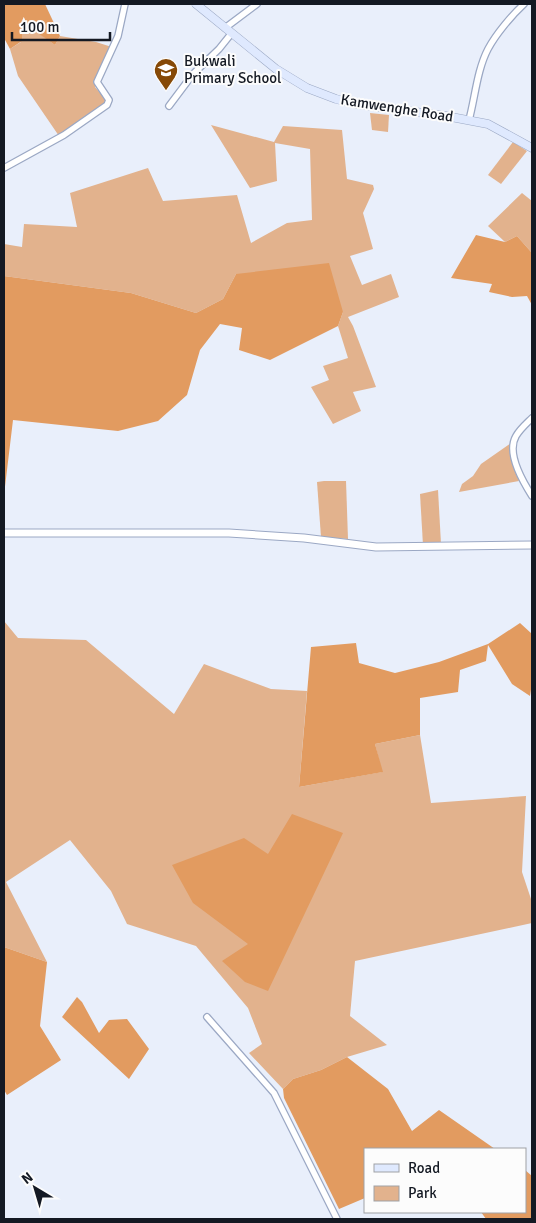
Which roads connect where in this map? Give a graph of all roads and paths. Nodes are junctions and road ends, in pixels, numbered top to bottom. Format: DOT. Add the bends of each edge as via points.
graph roads {
  1 [pos="124,4"];
  2 [pos="196,4"];
  3 [pos="257,4"];
  4 [pos="524,4"];
  5 [pos="228,31"];
  6 [pos="169,106"];
  7 [pos="469,120"];
  8 [pos="532,148"];
  9 [pos="4,168"];
  10 [pos="532,418"];
  11 [pos="532,496"];
  12 [pos="4,533"];
  13 [pos="532,545"];
  14 [pos="207,1016"];
  15 [pos="337,1219"];
  1 -- 9 [label="street" via="118,36 97,82 109,100 107,105 64,135"];
  2 -- 5 [label="main road, Kamwenghe Road"];
  3 -- 5 [label="street"];
  4 -- 7 [label="street" via="488,50"];
  5 -- 6 [label="street" via="218,49 193,74"];
  5 -- 7 [label="main road, Kamwenghe Road" via="276,69 307,88 336,99"];
  7 -- 8 [label="main road, Kamwenghe Road" via="488,124"];
  10 -- 11 [label="street" via="515,436 513,452 518,471"];
  12 -- 13 [label="street" via="229,533 376,547"];
  14 -- 15 [label="street" via="274,1093"];
}
